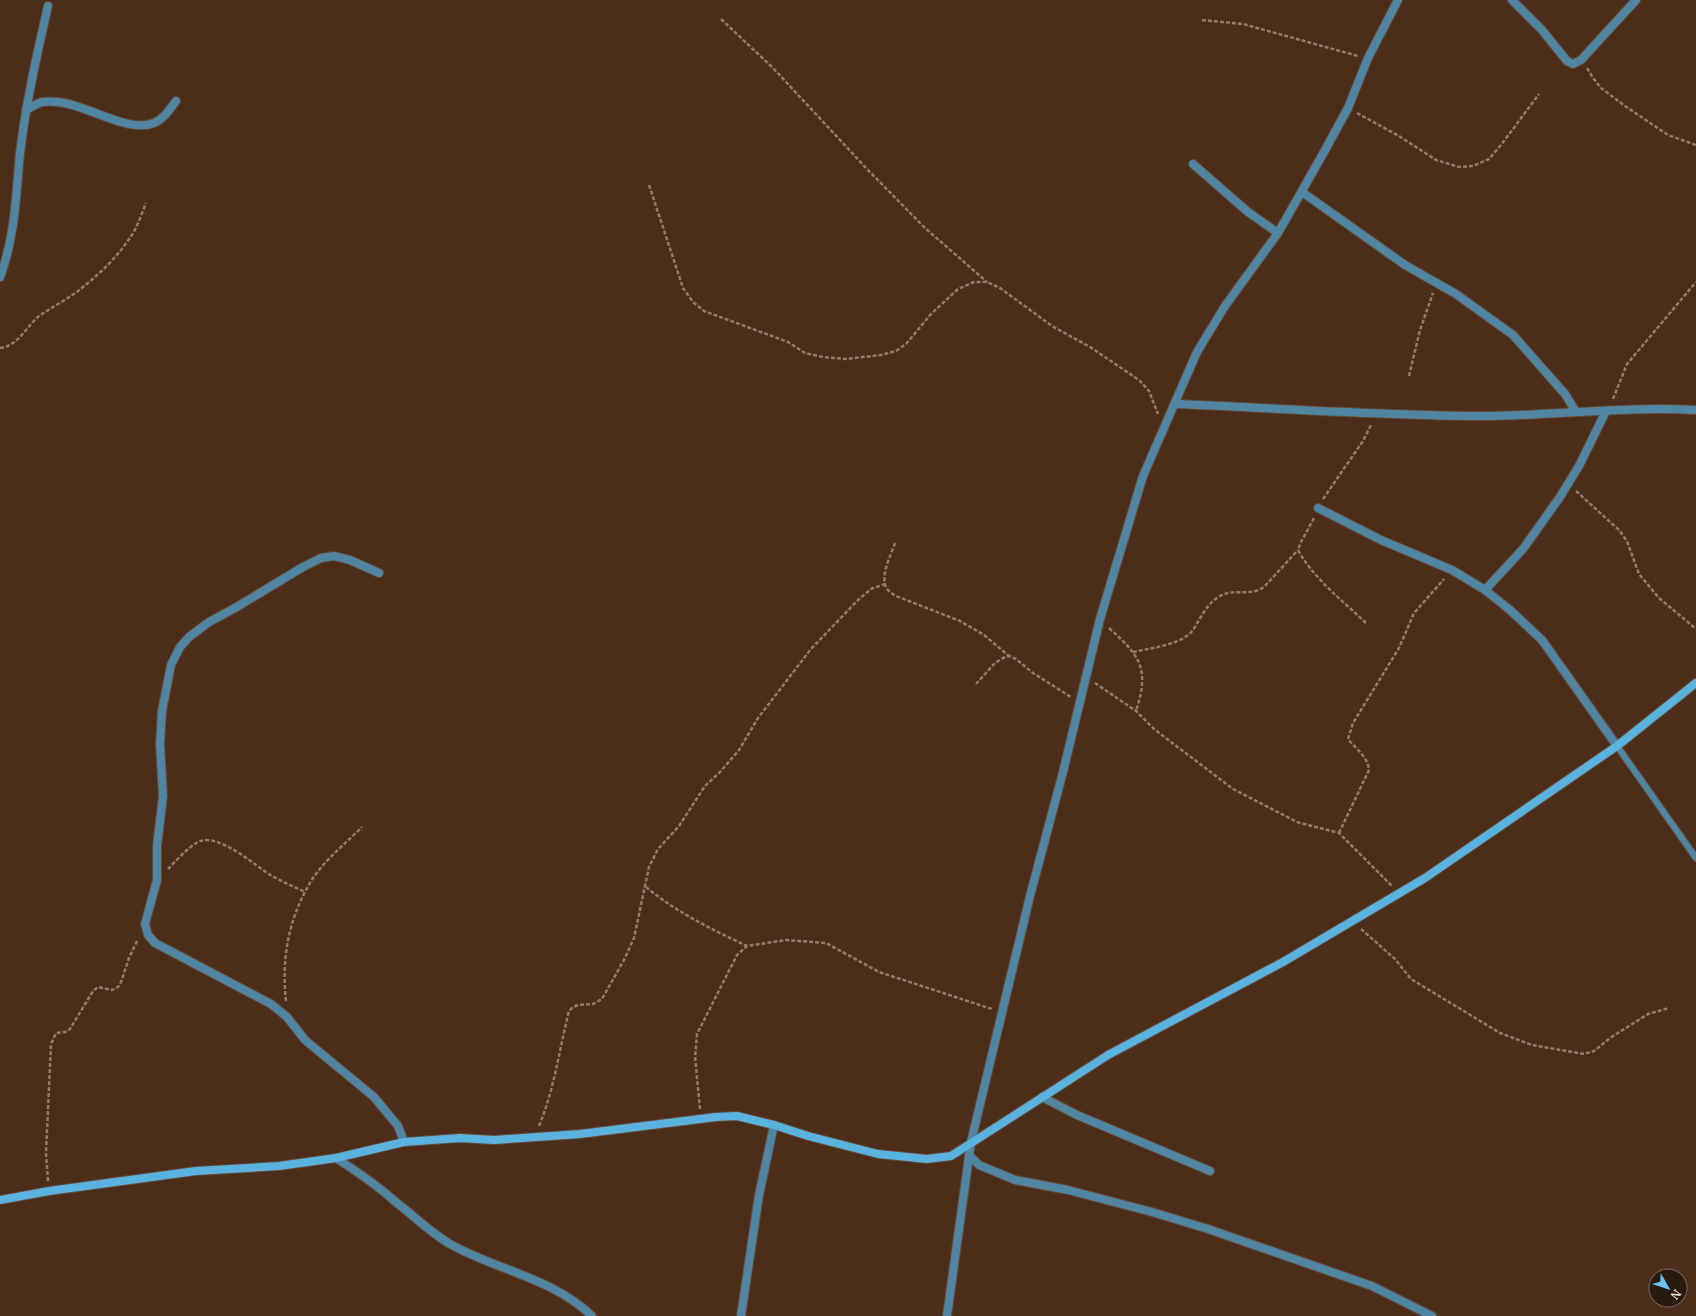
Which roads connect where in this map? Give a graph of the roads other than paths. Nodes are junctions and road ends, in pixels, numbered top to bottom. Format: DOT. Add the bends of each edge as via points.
graph roads {
  1 [pos="1398,0"];
  2 [pos="1512,0"];
  3 [pos="1636,0"];
  4 [pos="48,6"];
  5 [pos="176,102"];
  6 [pos="26,110"];
  7 [pos="1193,164"];
  8 [pos="1302,192"];
  9 [pos="1278,233"];
  10 [pos="0,277"];
  11 [pos="1175,404"];
  12 [pos="1696,410"];
  13 [pos="1606,411"];
  14 [pos="1576,412"];
  15 [pos="1318,508"];
  16 [pos="379,574"];
  17 [pos="1485,590"];
  18 [pos="1696,683"];
  19 [pos="1617,746"];
  20 [pos="1696,858"];
  21 [pos="1042,1097"];
  22 [pos="774,1125"];
  23 [pos="404,1142"];
  24 [pos="971,1142"];
  25 [pos="969,1156"];
  26 [pos="336,1158"];
  27 [pos="1210,1171"];
  28 [pos="0,1200"];
  29 [pos="592,1316"];
  30 [pos="741,1316"];
  31 [pos="947,1316"];
  32 [pos="1432,1316"];
  1 -- 8 [label="street" via="1368,58 1348,108"];
  2 -- 3 [label="street" via="1542,30 1567,61 1573,64 1583,58"];
  4 -- 6 [label="street"];
  5 -- 6 [label="street" via="165,116 142,125 118,121 57,102 42,102"];
  6 -- 10 [label="street" via="10,240"];
  7 -- 9 [label="street" via="1248,212"];
  8 -- 9 [label="street"];
  8 -- 14 [label="street" via="1405,265 1481,311 1514,335 1565,394"];
  9 -- 11 [label="street" via="1217,319 1197,352"];
  11 -- 14 [label="street" via="1377,414 1490,416"];
  11 -- 24 [label="street" via="1143,476 1100,619"];
  12 -- 13 [label="street" via="1665,408"];
  13 -- 14 [label="street"];
  13 -- 17 [label="street" via="1580,466 1568,484 1523,549"];
  15 -- 17 [label="street" via="1381,540 1452,570"];
  16 -- 23 [label="street" via="350,560 334,556 321,558 209,622 180,647 171,665 162,711 162,796 157,846 157,880 145,924 148,935 155,943 271,1004 287,1017 305,1040 374,1097 398,1126"];
  17 -- 19 [label="street" via="1542,640"];
  18 -- 19 [label="street"];
  19 -- 20 [label="lane"];
  19 -- 21 [label="street" via="1400,894 1283,962 1108,1055"];
  21 -- 24 [label="street"];
  21 -- 27 [label="street" via="1077,1115"];
  22 -- 23 [label="street" via="737,1116 580,1134 494,1140 460,1138"];
  22 -- 24 [label="street" via="878,1154 927,1159 951,1156"];
  22 -- 30 [label="street" via="759,1195"];
  23 -- 26 [label="street"];
  24 -- 25 [label="street"];
  25 -- 31 [label="street"];
  25 -- 32 [label="street" via="979,1165 1015,1180 1068,1190 1152,1212 1372,1286"];
  26 -- 28 [label="street" via="279,1166 196,1171"];
  26 -- 29 [label="street" via="362,1174 448,1243 561,1292 579,1303"];
}
